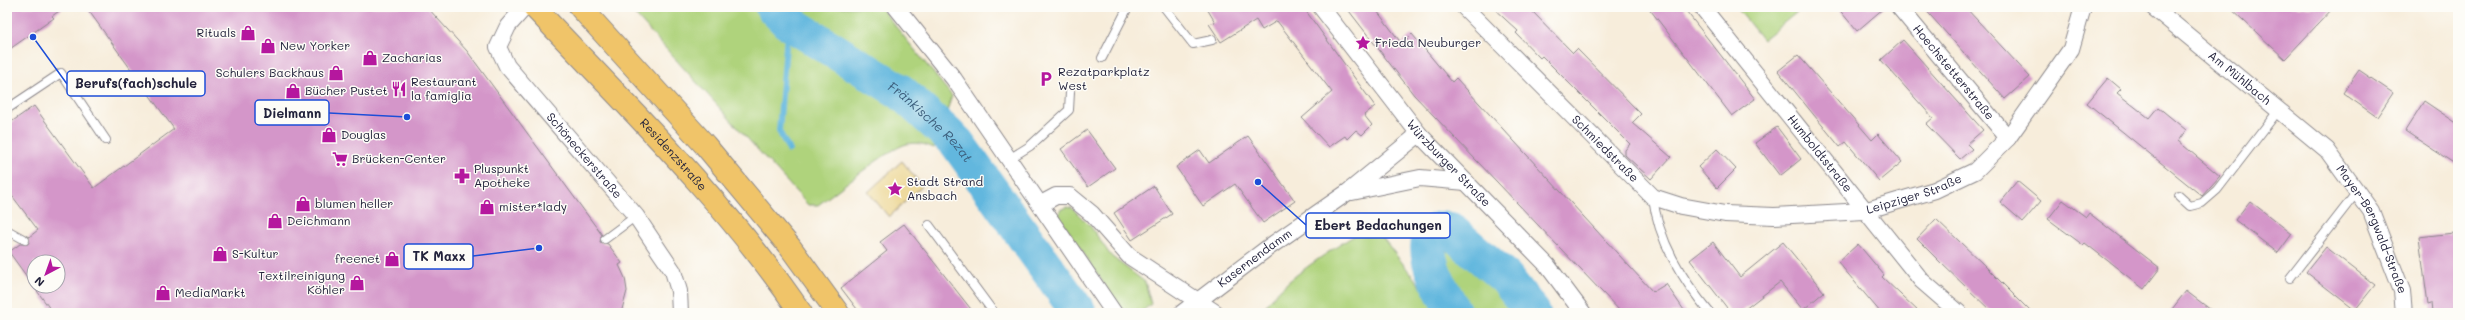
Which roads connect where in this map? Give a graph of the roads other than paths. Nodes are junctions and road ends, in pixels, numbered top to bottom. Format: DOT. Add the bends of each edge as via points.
graph roads {
  1 [pos="525,7"];
  2 [pos="534,7"];
  3 [pos="580,7"];
  4 [pos="896,7"];
  5 [pos="1128,7"];
  6 [pos="1164,7"];
  7 [pos="1321,7"];
  8 [pos="1464,7"];
  9 [pos="1702,7"];
  10 [pos="1899,7"];
  11 [pos="2083,7"];
  12 [pos="2152,7"];
  13 [pos="1212,40"];
  14 [pos="1102,58"];
  15 [pos="1070,92"];
  16 [pos="7,109"];
  17 [pos="2278,111"];
  18 [pos="1419,134"];
  19 [pos="2008,138"];
  20 [pos="106,140"];
  21 [pos="2327,150"];
  22 [pos="1009,160"];
  23 [pos="1466,182"];
  24 [pos="1348,192"];
  25 [pos="2357,192"];
  26 [pos="2179,196"];
  27 [pos="1653,197"];
  28 [pos="1041,204"];
  29 [pos="1864,211"];
  30 [pos="636,216"];
  31 [pos="928,225"];
  32 [pos="7,230"];
  33 [pos="605,239"];
  34 [pos="25,240"];
  35 [pos="2290,278"];
  36 [pos="1198,301"];
  37 [pos="680,313"];
  38 [pos="802,313"];
  39 [pos="838,313"];
  40 [pos="994,313"];
  41 [pos="1114,313"];
  42 [pos="1182,313"];
  43 [pos="1216,313"];
  44 [pos="1583,313"];
  45 [pos="1710,313"];
  46 [pos="1959,313"];
  47 [pos="2404,313"];
  1 -- 30 [label="street, Schöneckerstraße" via="508,26 498,47 507,66"];
  2 -- 38 [label="main road, Residenzstraße" via="677,159 778,278"];
  3 -- 39 [label="main road" via="705,145 790,247"];
  4 -- 22 [label="street" via="954,80"];
  5 -- 14 [label="lane"];
  6 -- 13 [label="lane" via="1193,44"];
  7 -- 18 [label="street, Würzburger Straße"];
  8 -- 27 [label="street, Schmiedstraße"];
  9 -- 29 [label="street, Humboldtstraße"];
  10 -- 19 [label="street, Hoechstetterstraße"];
  11 -- 19 [label="street, Leipziger Straße" via="2071,49"];
  12 -- 17 [label="street, Am Mühlbach"];
  15 -- 22 [label="lane" via="1069,110 1030,146"];
  16 -- 20 [label="lane" via="61,73"];
  17 -- 21 [label="street, Am Mühlbach"];
  17 -- 26 [label="lane" via="2216,190 2202,203 2190,206"];
  18 -- 23 [label="street, Würzburger Straße"];
  18 -- 24 [label="street, Kasernendamm"];
  19 -- 29 [label="street, Leipziger Straße" via="1975,171 1935,190"];
  21 -- 25 [label="street, Mayer-Bergwald-Straße"];
  22 -- 28 [label="street"];
  23 -- 24 [label="street, Kasernendamm" via="1420,178"];
  23 -- 44 [label="street, Würzburger Straße" via="1547,265"];
  24 -- 36 [label="street, Kasernendamm"];
  25 -- 35 [label="lane"];
  25 -- 47 [label="street, Mayer-Bergwald-Straße" via="2371,211 2402,291"];
  27 -- 29 [label="street, Leipziger Straße" via="1681,206 1725,214 1774,216"];
  27 -- 45 [label="lane" via="1663,239 1691,290"];
  28 -- 36 [label="street" via="1056,196 1070,196 1092,214 1129,256"];
  28 -- 41 [label="street"];
  29 -- 46 [label="street, Humboldtstraße" via="1922,281"];
  30 -- 33 [label="lane"];
  30 -- 37 [label="street, Schöneckerstraße" via="673,271 679,291"];
  31 -- 40 [label="lane"];
  32 -- 34 [label="lane"];
  36 -- 42 [label="street, Kasernendamm"];
  36 -- 43 [label="street"];
}
